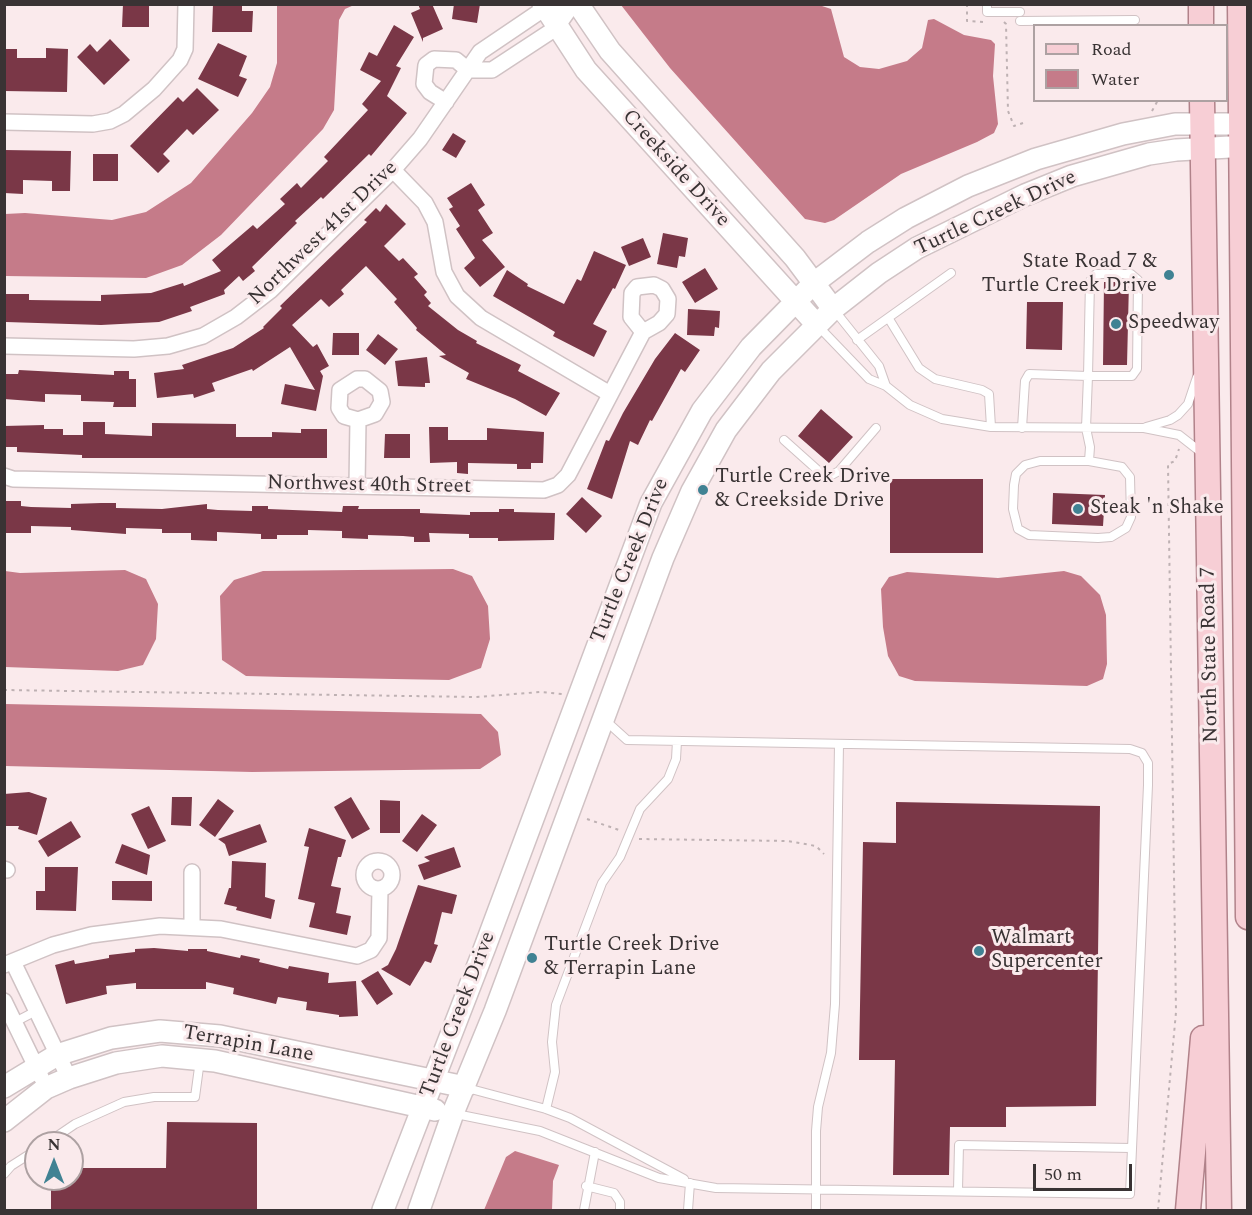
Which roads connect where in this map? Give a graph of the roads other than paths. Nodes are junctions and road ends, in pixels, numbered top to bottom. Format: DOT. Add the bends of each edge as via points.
graph roads {
  1 [pos="186,4"];
  2 [pos="573,4"];
  3 [pos="578,4"];
  4 [pos="987,4"];
  5 [pos="1201,4"];
  6 [pos="1240,4"];
  7 [pos="549,6"];
  8 [pos="1020,12"];
  9 [pos="1135,20"];
  10 [pos="1020,21"];
  11 [pos="1201,24"];
  12 [pos="556,28"];
  13 [pos="500,38"];
  14 [pos="512,57"];
  15 [pos="468,70"];
  16 [pos="446,102"];
  17 [pos="1203,112"];
  18 [pos="4,122"];
  19 [pos="1245,135"];
  20 [pos="1203,148"];
  21 [pos="393,170"];
  22 [pos="951,273"];
  23 [pos="814,283"];
  24 [pos="795,301"];
  25 [pos="834,309"];
  26 [pos="889,319"];
  27 [pos="817,325"];
  28 [pos="643,332"];
  29 [pos="857,340"];
  30 [pos="4,346"];
  31 [pos="1206,351"];
  32 [pos="1088,376"];
  33 [pos="886,386"];
  34 [pos="610,394"];
  35 [pos="358,420"];
  36 [pos="991,427"];
  37 [pos="876,428"];
  38 [pos="1022,428"];
  39 [pos="1086,428"];
  40 [pos="1144,428"];
  41 [pos="784,440"];
  42 [pos="1208,458"];
  43 [pos="1089,461"];
  44 [pos="4,476"];
  45 [pos="357,486"];
  46 [pos="1247,590"];
  47 [pos="571,697"];
  48 [pos="605,720"];
  49 [pos="677,741"];
  50 [pos="839,744"];
  51 [pos="192,872"];
  52 [pos="1215,886"];
  53 [pos="380,889"];
  54 [pos="1247,891"];
  55 [pos="1248,916"];
  56 [pos="192,926"];
  57 [pos="9,963"];
  58 [pos="4,1001"];
  59 [pos="36,1011"];
  60 [pos="15,1022"];
  61 [pos="280,1048"];
  62 [pos="57,1055"];
  63 [pos="200,1059"];
  64 [pos="36,1066"];
  65 [pos="69,1078"];
  66 [pos="434,1080"];
  67 [pos="4,1087"];
  68 [pos="465,1087"];
  69 [pos="46,1088"];
  70 [pos="423,1108"];
  71 [pos="546,1109"];
  72 [pos="453,1113"];
  73 [pos="4,1121"];
  74 [pos="65,1131"];
  75 [pos="1131,1148"];
  76 [pos="595,1152"];
  77 [pos="24,1158"];
  78 [pos="4,1174"];
  79 [pos="690,1183"];
  80 [pos="586,1186"];
  81 [pos="816,1189"];
  82 [pos="958,1190"];
  83 [pos="383,1210"];
  84 [pos="418,1210"];
  85 [pos="584,1210"];
  86 [pos="620,1210"];
  87 [pos="688,1210"];
  88 [pos="816,1210"];
  89 [pos="1188,1210"];
  90 [pos="1219,1210"];
  1 -- 18 [label="street" via="185,48 180,60 124,114 93,124"];
  2 -- 12 [label="street"];
  3 -- 23 [label="street, Creekside Drive" via="610,51"];
  4 -- 8 [label="lane" via="987,12"];
  5 -- 11 [label="main road"];
  6 -- 19 [label="main road, North State Road 7"];
  7 -- 12 [label="street, Creekside Drive"];
  7 -- 13 [label="street, Northwest 41st Drive"];
  9 -- 10 [label="lane"];
  12 -- 14 [label="street"];
  12 -- 24 [label="street, Creekside Drive" via="586,70"];
  13 -- 14 [label="street"];
  13 -- 15 [label="street, Northwest 41st Drive" via="480,52"];
  14 -- 15 [label="street" via="492,70"];
  15 -- 16 [label="street, Northwest 41st Drive"];
  15 -- 16 [label="street" via="456,60 442,57 426,65 424,84"];
  16 -- 21 [label="street, Northwest 41st Drive"];
  17 -- 19 [label="street, Turtle Creek Drive"];
  17 -- 20 [label="main road, North State Road 7"];
  17 -- 23 [label="street, Turtle Creek Drive" via="1175,124 1123,134 1011,168 968,186 867,242"];
  19 -- 20 [label="street, Turtle Creek Drive"];
  19 -- 46 [label="main road, North State Road 7"];
  20 -- 25 [label="street, Turtle Creek Drive" via="1112,164 1025,195 917,248"];
  20 -- 31 [label="main road, North State Road 7"];
  21 -- 30 [label="street, Northwest 41st Drive" via="271,290 203,336 168,346 134,349"];
  21 -- 34 [label="street" via="425,203 435,222 444,272 458,296 481,318"];
  22 -- 26 [label="lane"];
  23 -- 24 [label="street, Turtle Creek Drive"];
  23 -- 25 [label="street, Creekside Drive"];
  24 -- 27 [label="street, Creekside Drive"];
  24 -- 47 [label="street, Turtle Creek Drive" via="751,347 686,436 651,503"];
  25 -- 27 [label="street, Turtle Creek Drive"];
  25 -- 29 [label="lane"];
  26 -- 29 [label="lane"];
  26 -- 36 [label="lane" via="919,368 935,379 989,394"];
  27 -- 33 [label="lane" via="869,379"];
  27 -- 48 [label="street, Turtle Creek Drive" via="771,371 726,430 694,486 663,558"];
  28 -- 34 [label="street, Northwest 40th Street"];
  29 -- 33 [label="lane" via="879,366"];
  31 -- 40 [label="lane" via="1188,404 1170,420"];
  31 -- 42 [label="main road, North State Road 7"];
  32 -- 32 [label="lane" via="1132,376 1137,369 1138,280 1131,274 1096,274 1090,281"];
  32 -- 38 [label="lane" via="1029,374 1024,381"];
  32 -- 39 [label="lane"];
  33 -- 36 [label="lane" via="923,412 963,424"];
  34 -- 45 [label="street, Northwest 40th Street" via="568,475 558,485 544,490"];
  35 -- 45 [label="street"];
  36 -- 38 [label="lane"];
  37 -- 41 [label="lane" via="839,471 830,476 822,474"];
  38 -- 39 [label="lane"];
  39 -- 40 [label="lane"];
  39 -- 43 [label="lane"];
  40 -- 42 [label="lane" via="1179,435"];
  42 -- 52 [label="main road, North State Road 7"];
  43 -- 43 [label="lane" via="1122,467 1127,473 1131,517 1126,528 1111,537 1098,538 1029,535 1018,529 1013,509 1016,474 1025,465 1040,461"];
  44 -- 45 [label="street, Northwest 40th Street"];
  46 -- 54 [label="main road, North State Road 7"];
  47 -- 48 [label="street"];
  47 -- 66 [label="street, Turtle Creek Drive"];
  48 -- 49 [label="lane" via="627,740"];
  48 -- 68 [label="street, Turtle Creek Drive"];
  49 -- 50 [label="lane"];
  49 -- 71 [label="lane" via="676,759 668,779 640,809 620,857 602,883 556,1005 552,1042 555,1072"];
  50 -- 75 [label="lane" via="1130,749 1142,753 1148,763 1148,785 1139,1042"];
  50 -- 81 [label="lane" via="835,1004 831,1053 818,1107"];
  51 -- 56 [label="street"];
  52 -- 89 [label="main road"];
  52 -- 90 [label="main road, North State Road 7"];
  53 -- 56 [label="street" via="379,938 371,950 357,957"];
  54 -- 55 [label="main road, North State Road 7"];
  56 -- 57 [label="street" via="90,934"];
  57 -- 59 [label="street"];
  58 -- 60 [label="street"];
  59 -- 60 [label="lane"];
  59 -- 62 [label="street"];
  60 -- 64 [label="street"];
  61 -- 62 [label="street, Terrapin Lane" via="220,1036 160,1031 111,1038"];
  61 -- 63 [label="street" via="220,1046"];
  61 -- 66 [label="street, Terrapin Lane"];
  62 -- 64 [label="street, Terrapin Lane"];
  62 -- 65 [label="street"];
  63 -- 65 [label="street, Terrapin Lane" via="139,1059"];
  63 -- 70 [label="street, Terrapin Lane"];
  63 -- 74 [label="lane" via="195,1097 124,1102"];
  64 -- 67 [label="street, Terrapin Lane"];
  64 -- 69 [label="street"];
  65 -- 69 [label="street, Terrapin Lane"];
  66 -- 68 [label="street, Terrapin Lane"];
  66 -- 70 [label="street, Turtle Creek Drive"];
  68 -- 71 [label="lane"];
  68 -- 72 [label="street, Turtle Creek Drive"];
  69 -- 73 [label="street, Terrapin Lane"];
  70 -- 72 [label="street, Terrapin Lane"];
  70 -- 83 [label="street, Turtle Creek Drive"];
  71 -- 79 [label="lane" via="624,1145"];
  72 -- 76 [label="lane" via="540,1131"];
  72 -- 84 [label="street, Turtle Creek Drive"];
  75 -- 82 [label="lane" via="960,1145"];
  75 -- 82 [label="lane" via="1130,1194"];
  76 -- 79 [label="lane" via="659,1178"];
  76 -- 80 [label="lane"];
  77 -- 78 [label="lane"];
  79 -- 81 [label="lane" via="716,1188"];
  79 -- 87 [label="lane"];
  80 -- 85 [label="lane"];
  80 -- 86 [label="lane" via="614,1193"];
  81 -- 82 [label="lane"];
  81 -- 88 [label="lane"];
}
